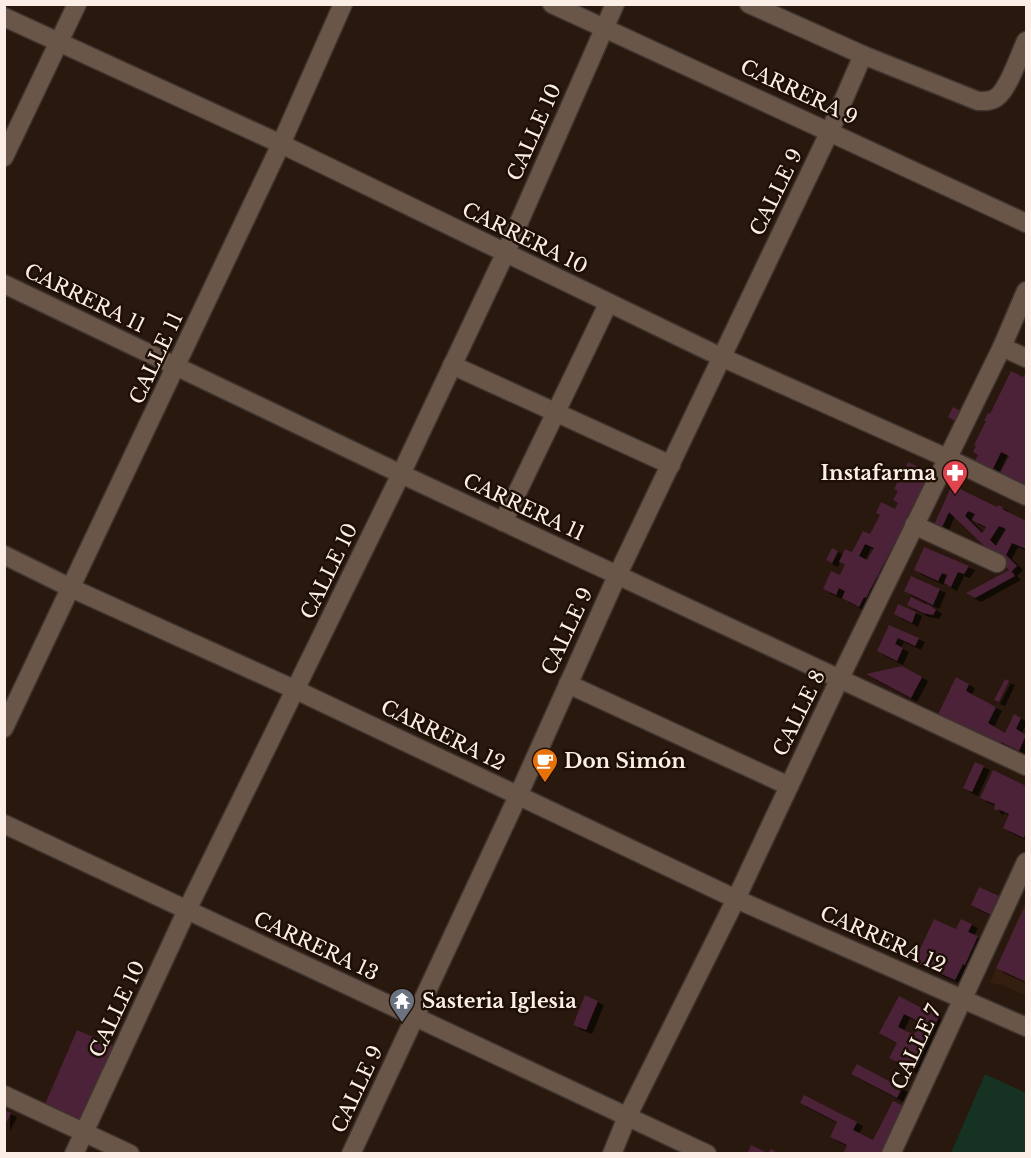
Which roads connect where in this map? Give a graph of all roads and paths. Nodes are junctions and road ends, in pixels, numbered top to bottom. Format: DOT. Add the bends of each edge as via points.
graph roads {
  1 [pos="77,4"];
  2 [pos="343,4"];
  3 [pos="552,4"];
  4 [pos="615,4"];
  5 [pos="749,4"];
  6 [pos="4,17"];
  7 [pos="605,28"];
  8 [pos="1026,41"];
  9 [pos="58,42"];
  10 [pos="863,55"];
  11 [pos="830,131"];
  12 [pos="282,144"];
  13 [pos="4,157"];
  14 [pos="1026,223"];
  15 [pos="505,254"];
  16 [pos="4,284"];
  17 [pos="1026,291"];
  18 [pos="608,304"];
  19 [pos="1002,347"];
  20 [pos="721,357"];
  21 [pos="1026,358"];
  22 [pos="452,365"];
  23 [pos="176,368"];
  24 [pos="557,412"];
  25 [pos="947,458"];
  26 [pos="670,465"];
  27 [pos="401,474"];
  28 [pos="1026,496"];
  29 [pos="503,522"];
  30 [pos="914,525"];
  31 [pos="4,555"];
  32 [pos="997,563"];
  33 [pos="617,576"];
  34 [pos="71,588"];
  35 [pos="839,680"];
  36 [pos="568,684"];
  37 [pos="296,690"];
  38 [pos="4,728"];
  39 [pos="1026,766"];
  40 [pos="789,786"];
  41 [pos="518,796"];
  42 [pos="4,824"];
  43 [pos="1026,862"];
  44 [pos="736,899"];
  45 [pos="187,910"];
  46 [pos="964,999"];
  47 [pos="415,1017"];
  48 [pos="1026,1027"];
  49 [pos="4,1095"];
  50 [pos="627,1117"];
  51 [pos="85,1132"];
  52 [pos="74,1154"];
  53 [pos="130,1154"];
  54 [pos="351,1154"];
  55 [pos="612,1154"];
  56 [pos="706,1154"];
  57 [pos="891,1154"];
  1 -- 9 [label="street"];
  2 -- 12 [label="street, CALLE 11"];
  3 -- 7 [label="street, CARRERA 9"];
  4 -- 7 [label="street, CALLE 10"];
  5 -- 10 [label="street"];
  6 -- 9 [label="street, CARRERA 10"];
  7 -- 11 [label="street, CARRERA 9"];
  7 -- 15 [label="street, CALLE 10"];
  8 -- 10 [label="street" via="1004,89 997,97 978,102"];
  9 -- 12 [label="street, CARRERA 10"];
  9 -- 13 [label="street"];
  10 -- 11 [label="street, CALLE 9"];
  11 -- 14 [label="street, CARRERA 9"];
  11 -- 20 [label="street, CALLE 9"];
  12 -- 15 [label="street, CARRERA 10"];
  12 -- 23 [label="street, CALLE 11"];
  15 -- 18 [label="street, CARRERA 10"];
  15 -- 22 [label="street, CALLE 10"];
  16 -- 23 [label="street, CARRERA 11"];
  17 -- 19 [label="street, CALLE 8"];
  18 -- 20 [label="street, CARRERA 10"];
  18 -- 24 [label="street"];
  19 -- 21 [label="street"];
  19 -- 25 [label="street, CALLE 8"];
  20 -- 25 [label="street, CARRERA 10"];
  20 -- 26 [label="street, CALLE 9"];
  22 -- 24 [label="street"];
  22 -- 27 [label="street, CALLE 10"];
  23 -- 27 [label="street, CARRERA 11"];
  23 -- 34 [label="street, CALLE 11"];
  24 -- 26 [label="street"];
  24 -- 29 [label="street"];
  25 -- 28 [label="street, CARRERA 10"];
  25 -- 30 [label="street, CALLE 8"];
  26 -- 33 [label="street, CALLE 9"];
  27 -- 29 [label="street, CARRERA 11"];
  27 -- 37 [label="street, CALLE 10"];
  29 -- 33 [label="street, CARRERA 11"];
  30 -- 32 [label="street"];
  30 -- 35 [label="street, CALLE 8"];
  31 -- 34 [label="street, CARRERA 12"];
  33 -- 35 [label="street, CARRERA 11"];
  33 -- 36 [label="street, CALLE 9"];
  34 -- 37 [label="street, CARRERA 12"];
  34 -- 38 [label="street, CALLE 11"];
  35 -- 39 [label="street, CARRERA 11"];
  35 -- 40 [label="street, CALLE 8"];
  36 -- 40 [label="street"];
  36 -- 41 [label="street, CALLE 9"];
  37 -- 41 [label="street, CARRERA 12"];
  37 -- 45 [label="street, CALLE 10"];
  40 -- 44 [label="street, CALLE 8"];
  41 -- 44 [label="street, CARRERA 12"];
  41 -- 47 [label="street, CALLE 9"];
  42 -- 45 [label="street, CARRERA 13"];
  43 -- 46 [label="street, CALLE 7"];
  44 -- 46 [label="street, CARRERA 12"];
  44 -- 50 [label="street, CALLE 8"];
  45 -- 47 [label="street, CARRERA 13"];
  45 -- 51 [label="street, CALLE 10"];
  46 -- 48 [label="street, CARRERA 12"];
  46 -- 57 [label="street, CALLE 7"];
  47 -- 50 [label="street, CARRERA 13"];
  47 -- 54 [label="street, CALLE 9"];
  49 -- 51 [label="street"];
  50 -- 55 [label="street, CALLE 8"];
  50 -- 56 [label="street, CARRERA 13"];
  51 -- 52 [label="street, CALLE 10"];
  51 -- 53 [label="street"];
}
